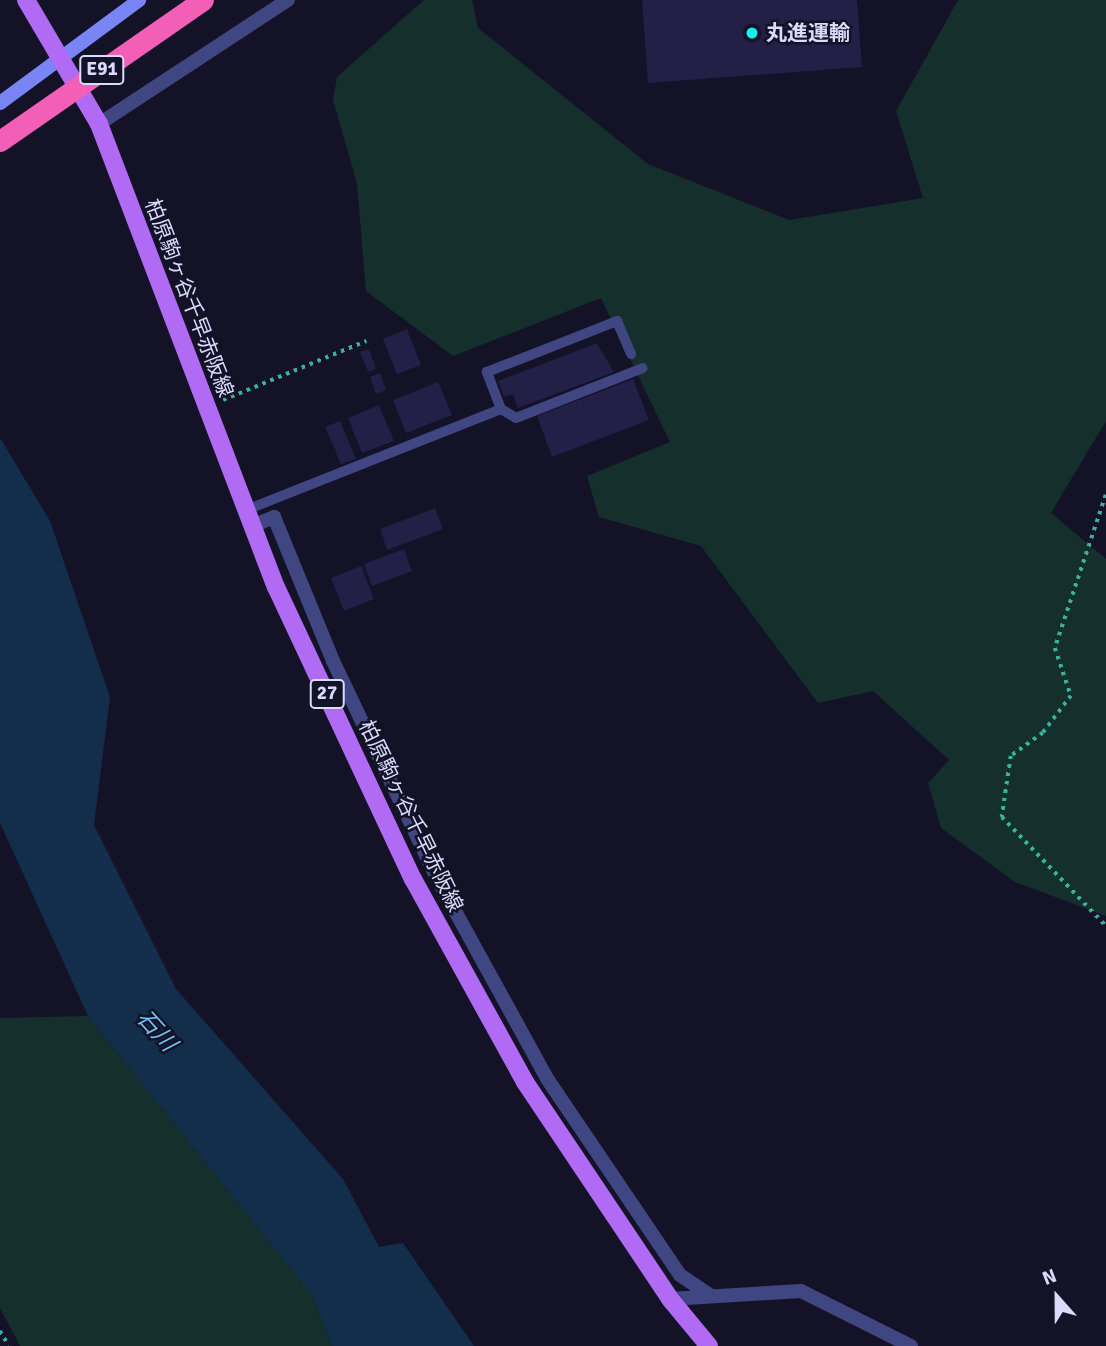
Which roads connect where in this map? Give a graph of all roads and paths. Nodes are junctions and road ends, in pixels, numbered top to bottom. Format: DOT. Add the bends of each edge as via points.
graph roads {
  1 [pos="26,0"];
  2 [pos="139,0"];
  3 [pos="179,0"];
  4 [pos="203,0"];
  5 [pos="288,0"];
  6 [pos="61,59"];
  7 [pos="0,103"];
  8 [pos="0,124"];
  9 [pos="99,124"];
  10 [pos="0,141"];
  11 [pos="366,341"];
  12 [pos="631,354"];
  13 [pos="643,368"];
  14 [pos="206,408"];
  15 [pos="501,409"];
  16 [pos="1106,495"];
  17 [pos="249,518"];
  18 [pos="1106,926"];
  19 [pos="710,1295"];
  20 [pos="670,1300"];
  21 [pos="0,1331"];
  22 [pos="9,1346"];
  23 [pos="709,1346"];
  24 [pos="911,1346"];
  1 -- 6 [label="main road, 柏原駒ヶ谷千早赤阪線 / 27"];
  2 -- 6 [label="street"];
  3 -- 8 [label="highway, E91"];
  4 -- 10 [label="highway, E91, bridge"];
  5 -- 9 [label="street"];
  6 -- 7 [label="street"];
  6 -- 9 [label="main road, 柏原駒ヶ谷千早赤阪線 / 27"];
  9 -- 14 [label="main road, 柏原駒ヶ谷千早赤阪線 / 27"];
  11 -- 14 [label="path"];
  12 -- 15 [label="lane" via="617,321 487,372"];
  13 -- 15 [label="lane" via="516,418"];
  14 -- 17 [label="main road, 柏原駒ヶ谷千早赤阪線 / 27"];
  15 -- 17 [label="lane"];
  16 -- 18 [label="path" via="1055,648 1071,696 1043,733 1011,756 1002,817"];
  17 -- 19 [label="street" via="274,517 333,661 438,880 548,1080 680,1275"];
  17 -- 20 [label="main road, 柏原駒ヶ谷千早赤阪線 / 27" via="413,878 525,1082"];
  19 -- 20 [label="street"];
  19 -- 24 [label="street" via="801,1291"];
  20 -- 23 [label="main road, 柏原駒ヶ谷千早赤阪線 / 27"];
  21 -- 22 [label="path"];
}
